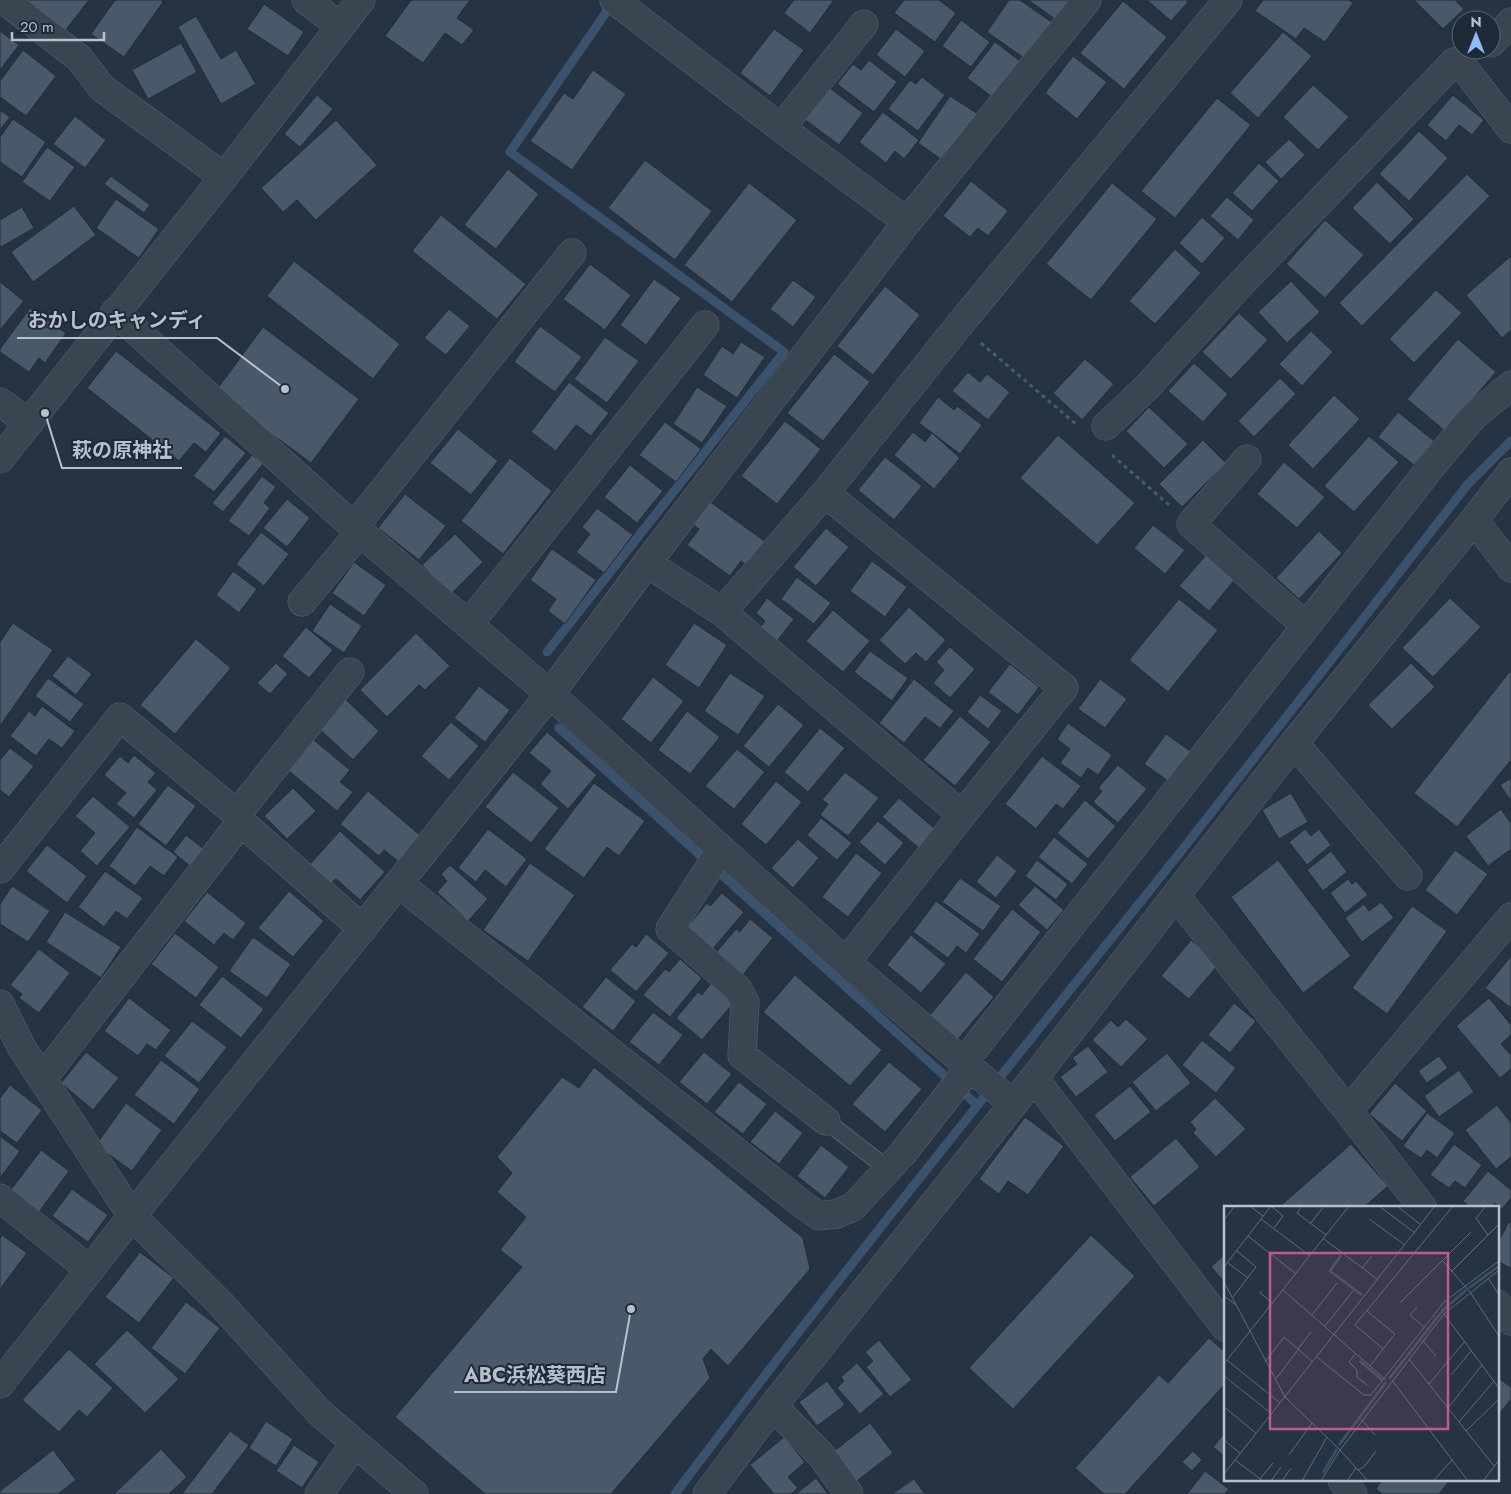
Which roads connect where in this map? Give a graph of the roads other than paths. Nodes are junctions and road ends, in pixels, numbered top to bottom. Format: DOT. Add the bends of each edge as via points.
graph roads {
  1 [pos="4,0"];
  2 [pos="306,0"];
  3 [pos="361,0"];
  4 [pos="614,0"];
  5 [pos="1087,0"];
  6 [pos="1228,0"];
  7 [pos="1511,22"];
  8 [pos="864,24"];
  9 [pos="340,26"];
  10 [pos="1501,32"];
  11 [pos="1474,60"];
  12 [pos="1465,69"];
  13 [pos="781,128"];
  14 [pos="1511,129"];
  15 [pos="224,177"];
  16 [pos="907,222"];
  17 [pos="572,254"];
  18 [pos="115,312"];
  19 [pos="705,325"];
  20 [pos="1511,385"];
  21 [pos="0,402"];
  22 [pos="29,423"];
  23 [pos="1106,426"];
  24 [pos="0,459"];
  25 [pos="1247,459"];
  26 [pos="1511,472"];
  27 [pos="824,493"];
  28 [pos="1474,520"];
  29 [pos="357,529"];
  30 [pos="647,563"];
  31 [pos="1511,568"];
  32 [pos="302,602"];
  33 [pos="722,612"];
  34 [pos="469,624"];
  35 [pos="1306,626"];
  36 [pos="350,672"];
  37 [pos="550,694"];
  38 [pos="1294,743"];
  39 [pos="962,815"];
  40 [pos="239,818"];
  41 [pos="715,860"];
  42 [pos="0,869"];
  43 [pos="1408,876"];
  44 [pos="399,884"];
  45 [pos="1176,896"];
  46 [pos="1511,917"];
  47 [pos="363,929"];
  48 [pos="846,962"];
  49 [pos="0,1004"];
  50 [pos="963,1078"];
  51 [pos="1034,1078"];
  52 [pos="42,1079"];
  53 [pos="1008,1100"];
  54 [pos="1348,1111"];
  55 [pos="826,1122"];
  56 [pos="888,1169"];
  57 [pos="0,1198"];
  58 [pos="1421,1206"];
  59 [pos="132,1216"];
  60 [pos="90,1270"];
  61 [pos="1224,1326"];
  62 [pos="9,1354"];
  63 [pos="0,1384"];
  64 [pos="774,1406"];
  65 [pos="355,1443"];
  66 [pos="1344,1482"];
  67 [pos="319,1494"];
  68 [pos="414,1494"];
  69 [pos="707,1494"];
  70 [pos="849,1494"];
  71 [pos="1353,1494"];
  1 -- 15 [label="street" via="79,58 102,88"];
  2 -- 9 [label="street"];
  3 -- 9 [label="street"];
  4 -- 13 [label="street"];
  5 -- 16 [label="street"];
  6 -- 27 [label="street"];
  7 -- 10 [label="street"];
  8 -- 13 [label="street"];
  9 -- 15 [label="street"];
  11 -- 12 [label="street"];
  12 -- 14 [label="street"];
  12 -- 23 [label="street" via="1454,62 1236,288 1148,386"];
  13 -- 16 [label="street"];
  15 -- 18 [label="street"];
  16 -- 30 [label="street"];
  17 -- 29 [label="street"];
  18 -- 22 [label="street"];
  18 -- 29 [label="street"];
  19 -- 34 [label="street"];
  20 -- 35 [label="street" via="1473,417"];
  21 -- 22 [label="street"];
  22 -- 24 [label="street"];
  25 -- 35 [label="street" via="1190,524"];
  26 -- 28 [label="street"];
  27 -- 33 [label="street"];
  27 -- 39 [label="street" via="1064,688"];
  28 -- 31 [label="street"];
  28 -- 38 [label="street"];
  29 -- 32 [label="street"];
  29 -- 34 [label="street"];
  30 -- 33 [label="street"];
  30 -- 37 [label="street"];
  33 -- 39 [label="street"];
  34 -- 37 [label="street"];
  35 -- 50 [label="street"];
  36 -- 40 [label="street"];
  37 -- 41 [label="street"];
  37 -- 44 [label="street"];
  38 -- 43 [label="street"];
  38 -- 45 [label="street"];
  39 -- 48 [label="street"];
  40 -- 42 [label="street" via="120,717"];
  40 -- 47 [label="street"];
  40 -- 52 [label="street"];
  41 -- 48 [label="street"];
  41 -- 55 [label="street" via="670,929 738,989 745,1002 742,1055"];
  44 -- 47 [label="street"];
  44 -- 56 [label="street" via="819,1216 836,1214 853,1206"];
  45 -- 51 [label="street"];
  45 -- 54 [label="street"];
  46 -- 54 [label="street"];
  47 -- 59 [label="street"];
  48 -- 50 [label="street"];
  49 -- 52 [label="street"];
  50 -- 53 [label="street"];
  50 -- 56 [label="street"];
  51 -- 53 [label="street"];
  51 -- 61 [label="street"];
  52 -- 59 [label="street"];
  53 -- 64 [label="street"];
  54 -- 58 [label="street"];
  55 -- 56 [label="lane"];
  57 -- 60 [label="street"];
  59 -- 60 [label="street"];
  59 -- 65 [label="street" via="218,1302 319,1412"];
  60 -- 62 [label="street"];
  62 -- 63 [label="street"];
  64 -- 69 [label="street"];
  64 -- 70 [label="street" via="822,1456"];
  65 -- 67 [label="street"];
  65 -- 68 [label="street"];
  66 -- 71 [label="street"];
}
